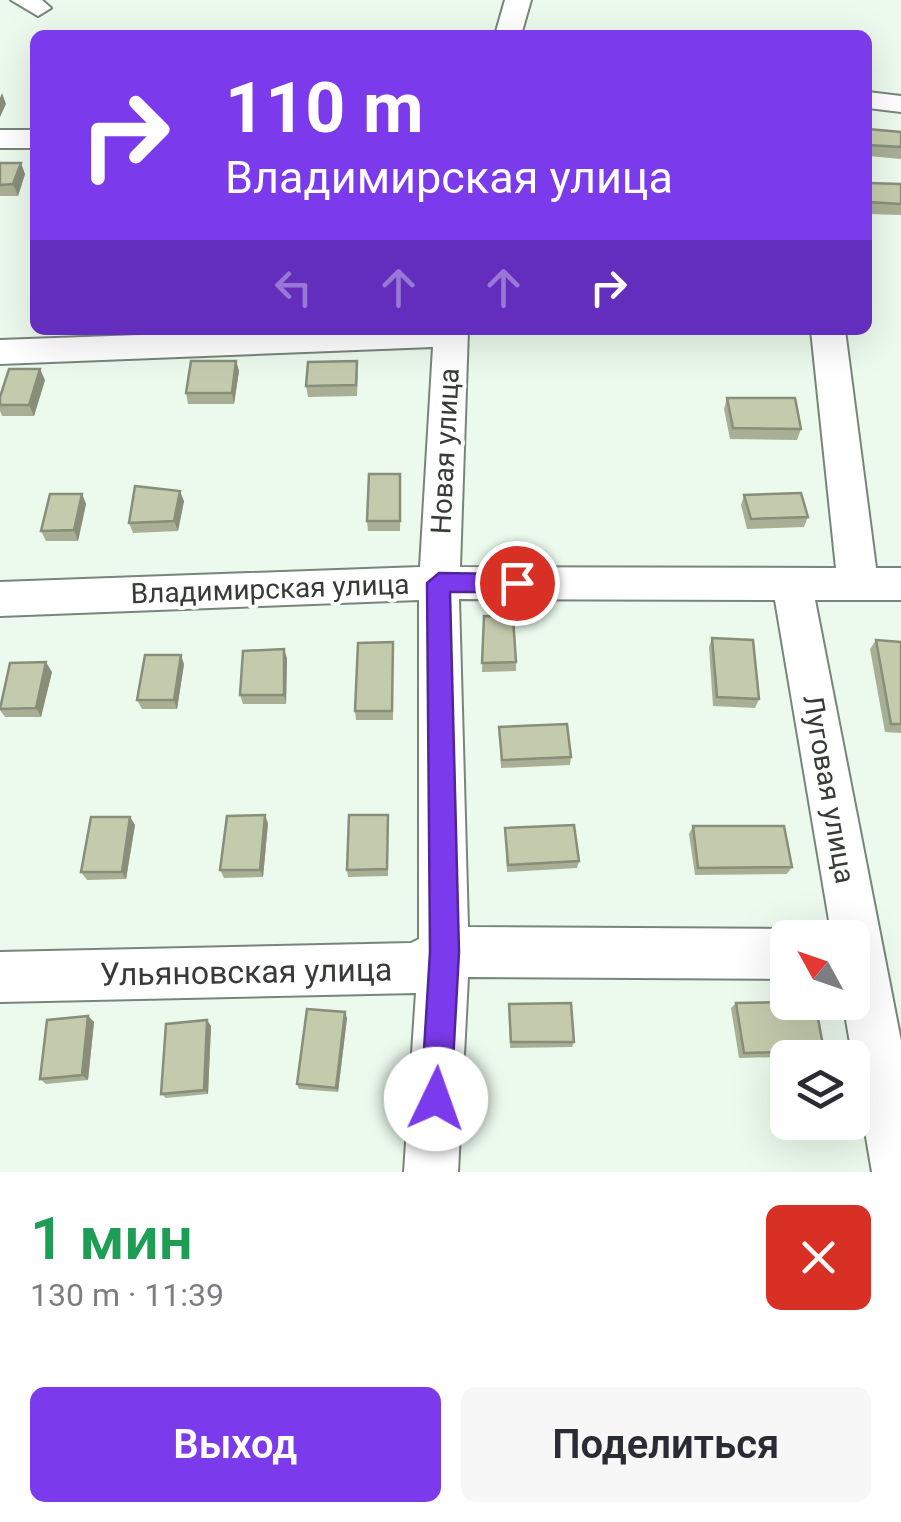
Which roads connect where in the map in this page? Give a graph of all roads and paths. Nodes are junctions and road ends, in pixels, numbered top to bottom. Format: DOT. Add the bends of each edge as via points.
graph roads {
  1 [pos="518,0"];
  2 [pos="509,30"];
  3 [pos="872,100"];
  4 [pos="901,104"];
  5 [pos="0,139"];
  6 [pos="30,139"];
  7 [pos="404,335"];
  8 [pos="451,335"];
  9 [pos="829,335"];
  10 [pos="0,352"];
  11 [pos="439,583"];
  12 [pos="792,584"];
  13 [pos="858,584"];
  14 [pos="901,584"];
  15 [pos="0,600"];
  16 [pos="850,920"];
  17 [pos="444,952"];
  18 [pos="770,954"];
  19 [pos="0,977"];
  20 [pos="869,1020"];
  21 [pos="431,1172"];
  22 [pos="899,1172"];
  1 -- 2 [label="street"];
  3 -- 4 [label="street"];
  5 -- 6 [label="street"];
  7 -- 10 [label="street"];
  8 -- 11 [label="street, Новая улица"];
  9 -- 13 [label="street"];
  11 -- 12 [label="street, Владимирская улица"];
  11 -- 15 [label="street, Владимирская улица"];
  11 -- 17 [label="street, Новая улица"];
  12 -- 13 [label="street, Владимирская улица"];
  12 -- 16 [label="street, Луговая улица"];
  13 -- 14 [label="street, Владимирская улица"];
  17 -- 18 [label="street, Ульяновская улица"];
  17 -- 19 [label="street, Ульяновская улица" via="416,968"];
  17 -- 21 [label="street, Новая улица"];
  20 -- 22 [label="street, Луговая улица"];
}
